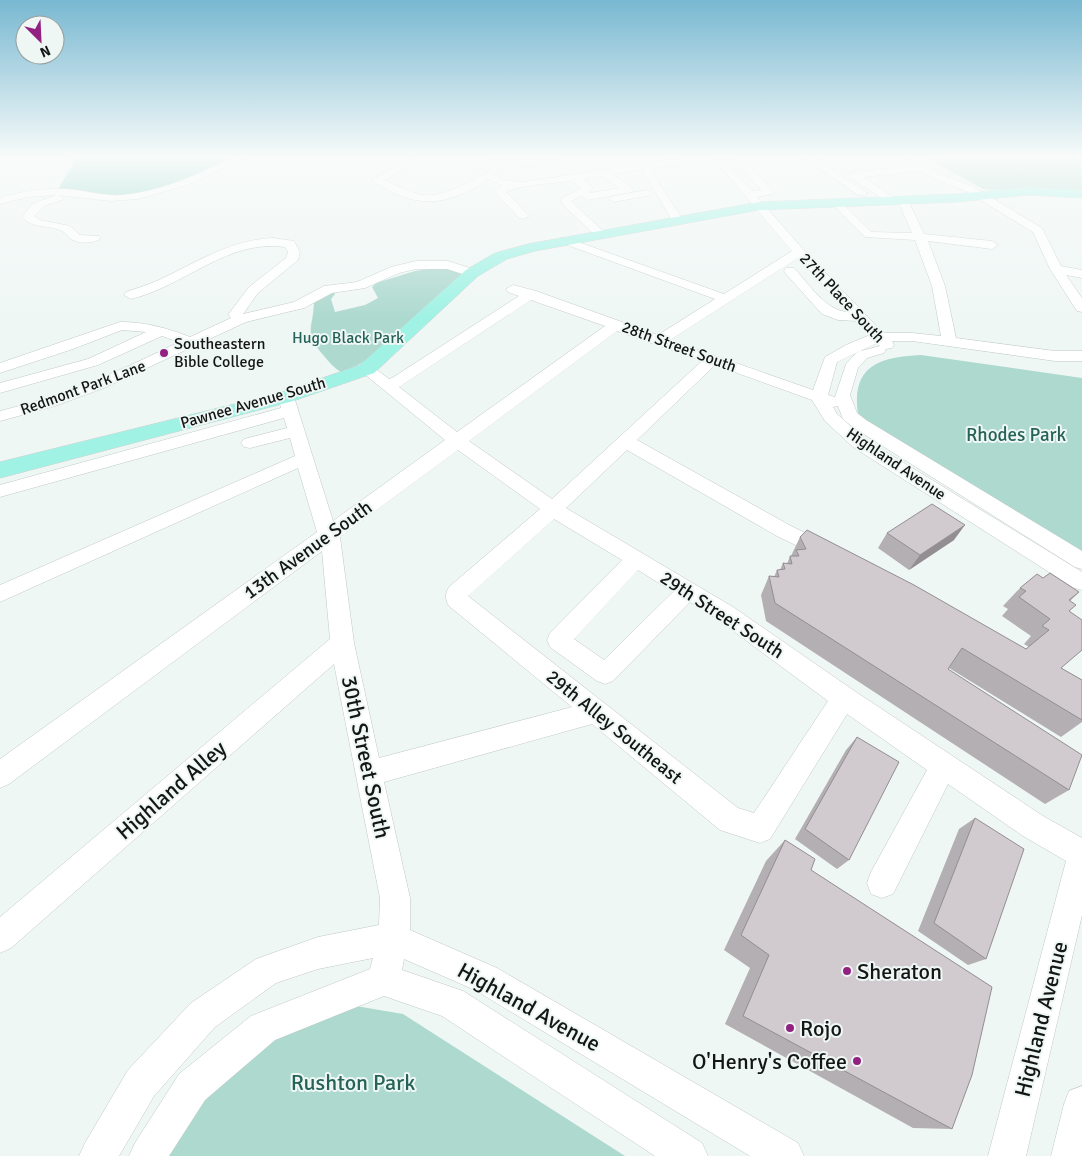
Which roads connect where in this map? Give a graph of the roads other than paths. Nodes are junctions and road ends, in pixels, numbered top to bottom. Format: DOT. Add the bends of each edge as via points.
graph roads {
  1 [pos="30,212"];
  2 [pos="519,212"];
  3 [pos="576,212"];
  4 [pos="673,212"];
  5 [pos="724,212"];
  6 [pos="764,212"];
  7 [pos="845,212"];
  8 [pos="905,212"];
  9 [pos="1006,212"];
  10 [pos="1016,212"];
  11 [pos="523,216"];
  12 [pos="677,220"];
  13 [pos="600,234"];
  14 [pos="921,237"];
  15 [pos="95,238"];
  16 [pos="563,240"];
  17 [pos="992,245"];
  18 [pos="799,252"];
  19 [pos="810,263"];
  20 [pos="1056,268"];
  21 [pos="472,273"];
  22 [pos="1078,273"];
  23 [pos="779,276"];
  24 [pos="1082,285"];
  25 [pos="513,289"];
  26 [pos="531,294"];
  27 [pos="131,295"];
  28 [pos="726,299"];
  29 [pos="1082,308"];
  30 [pos="238,317"];
  31 [pos="859,317"];
  32 [pos="616,325"];
  33 [pos="161,331"];
  34 [pos="660,340"];
  35 [pos="191,342"];
  36 [pos="883,342"];
  37 [pos="949,342"];
  38 [pos="712,360"];
  39 [pos="1082,363"];
  40 [pos="0,368"];
  41 [pos="367,369"];
  42 [pos="387,386"];
  43 [pos="0,388"];
  44 [pos="819,398"];
  45 [pos="288,404"];
  46 [pos="846,405"];
  47 [pos="0,416"];
  48 [pos="296,431"];
  49 [pos="626,440"];
  50 [pos="457,441"];
  51 [pos="250,443"];
  52 [pos="304,459"];
  53 [pos="0,470"];
  54 [pos="0,491"];
  55 [pos="553,509"];
  56 [pos="330,534"];
  57 [pos="636,559"];
  58 [pos="842,559"];
  59 [pos="1082,561"];
  60 [pos="1082,582"];
  61 [pos="687,591"];
  62 [pos="0,594"];
  63 [pos="342,643"];
  64 [pos="844,698"];
  65 [pos="596,712"];
  66 [pos="944,765"];
  67 [pos="369,773"];
  68 [pos="0,775"];
  69 [pos="1082,854"];
  70 [pos="882,883"];
  71 [pos="0,938"];
  72 [pos="392,938"];
  73 [pos="384,980"];
  74 [pos="1082,1104"];
  75 [pos="98,1156"];
  76 [pos="148,1156"];
  77 [pos="689,1156"];
  78 [pos="786,1156"];
  79 [pos="1007,1156"];
  80 [pos="1070,1156"];
  1 -- 15 [label="street" via="28,217 37,223 66,228 83,239"];
  2 -- 11 [label="street"];
  3 -- 13 [label="street"];
  4 -- 12 [label="street"];
  5 -- 12 [label="main road, Pawnee Avenue South"];
  6 -- 18 [label="street, 27th Place South"];
  7 -- 14 [label="street" via="865,233"];
  8 -- 14 [label="street"];
  9 -- 20 [label="street" via="1038,230"];
  10 -- 22 [label="street" via="1043,226"];
  12 -- 13 [label="main road, Pawnee Avenue South"];
  13 -- 16 [label="main road, Pawnee Avenue South"];
  14 -- 17 [label="street"];
  14 -- 37 [label="street" via="933,271"];
  16 -- 21 [label="main road, Pawnee Avenue South" via="501,256"];
  16 -- 28 [label="street"];
  18 -- 19 [label="street, 27th Place South"];
  18 -- 23 [label="street"];
  19 -- 23 [label="street"];
  19 -- 31 [label="street, 27th Place South"];
  20 -- 22 [label="street"];
  20 -- 29 [label="street"];
  21 -- 30 [label="street, Redmont Park Lane" via="448,265 416,265 368,280 360,286 328,290 299,306"];
  21 -- 41 [label="main road, Pawnee Avenue South"];
  22 -- 24 [label="street"];
  23 -- 28 [label="street"];
  23 -- 31 [label="street" via="838,316"];
  25 -- 26 [label="street, 28th Street South"];
  26 -- 32 [label="street, 28th Street South"];
  26 -- 42 [label="street"];
  27 -- 30 [label="street" via="224,251 263,240 290,244 294,252 292,260 247,295"];
  28 -- 34 [label="street"];
  30 -- 35 [label="street, Redmont Park Lane"];
  31 -- 36 [label="street, 27th Place South"];
  32 -- 34 [label="street, 28th Street South"];
  32 -- 50 [label="street, 13th Avenue South"];
  33 -- 35 [label="street"];
  33 -- 40 [label="street" via="120,326"];
  33 -- 43 [label="street" via="93,362"];
  34 -- 38 [label="street, 28th Street South"];
  35 -- 47 [label="street, Redmont Park Lane" via="146,366 81,392"];
  36 -- 37 [label="street, Highland Avenue" via="912,337"];
  36 -- 39 [label="street, Highland Avenue" via="1054,364"];
  36 -- 44 [label="street, Highland Avenue" via="851,348 830,360"];
  36 -- 46 [label="street, Highland Avenue" via="862,355 851,367 842,395"];
  37 -- 39 [label="street, Highland Avenue" via="1056,356"];
  38 -- 44 [label="street, 28th Street South"];
  38 -- 49 [label="street"];
  41 -- 42 [label="street, 29th Street South"];
  41 -- 45 [label="main road, Pawnee Avenue South"];
  42 -- 50 [label="street, 29th Street South"];
  44 -- 46 [label="street, 28th Street South"];
  44 -- 60 [label="street, Highland Avenue" via="831,417 859,443"];
  45 -- 48 [label="street, 30th Street South"];
  45 -- 53 [label="main road, Pawnee Avenue South"];
  45 -- 54 [label="street" via="227,427"];
  46 -- 59 [label="street, Highland Avenue" via="849,415 860,424"];
  48 -- 51 [label="street"];
  48 -- 52 [label="street, 30th Street South"];
  49 -- 55 [label="street"];
  49 -- 58 [label="street" via="784,530"];
  50 -- 55 [label="street, 29th Street South"];
  50 -- 56 [label="street, 13th Avenue South"];
  52 -- 56 [label="street, 30th Street South"];
  52 -- 62 [label="street"];
  55 -- 57 [label="street, 29th Street South"];
  55 -- 65 [label="street, 29th Alley Southeast" via="457,593 457,600"];
  56 -- 63 [label="street, 30th Street South"];
  56 -- 68 [label="street, 13th Avenue South"];
  57 -- 61 [label="street, 29th Street South"];
  57 -- 61 [label="street" via="558,640 605,674"];
  61 -- 64 [label="street, 29th Street South"];
  63 -- 67 [label="street, 30th Street South"];
  63 -- 71 [label="street, Highland Alley"];
  64 -- 65 [label="street, 29th Alley Southeast" via="760,829 730,820"];
  64 -- 66 [label="street, 29th Street South"];
  65 -- 67 [label="street"];
  66 -- 69 [label="street, 29th Street South" via="1033,826"];
  66 -- 70 [label="street"];
  67 -- 72 [label="street, 30th Street South" via="395,898"];
  69 -- 79 [label="street, Highland Avenue"];
  72 -- 73 [label="street, 30th Street South"];
  72 -- 75 [label="street" via="318,953 267,970 203,1015 141,1083"];
  72 -- 78 [label="street, Highland Avenue" via="486,979"];
  73 -- 76 [label="street" via="263,1028 192,1087"];
  73 -- 77 [label="street, Highland Avenue" via="451,1002"];
  74 -- 80 [label="street"];
}
